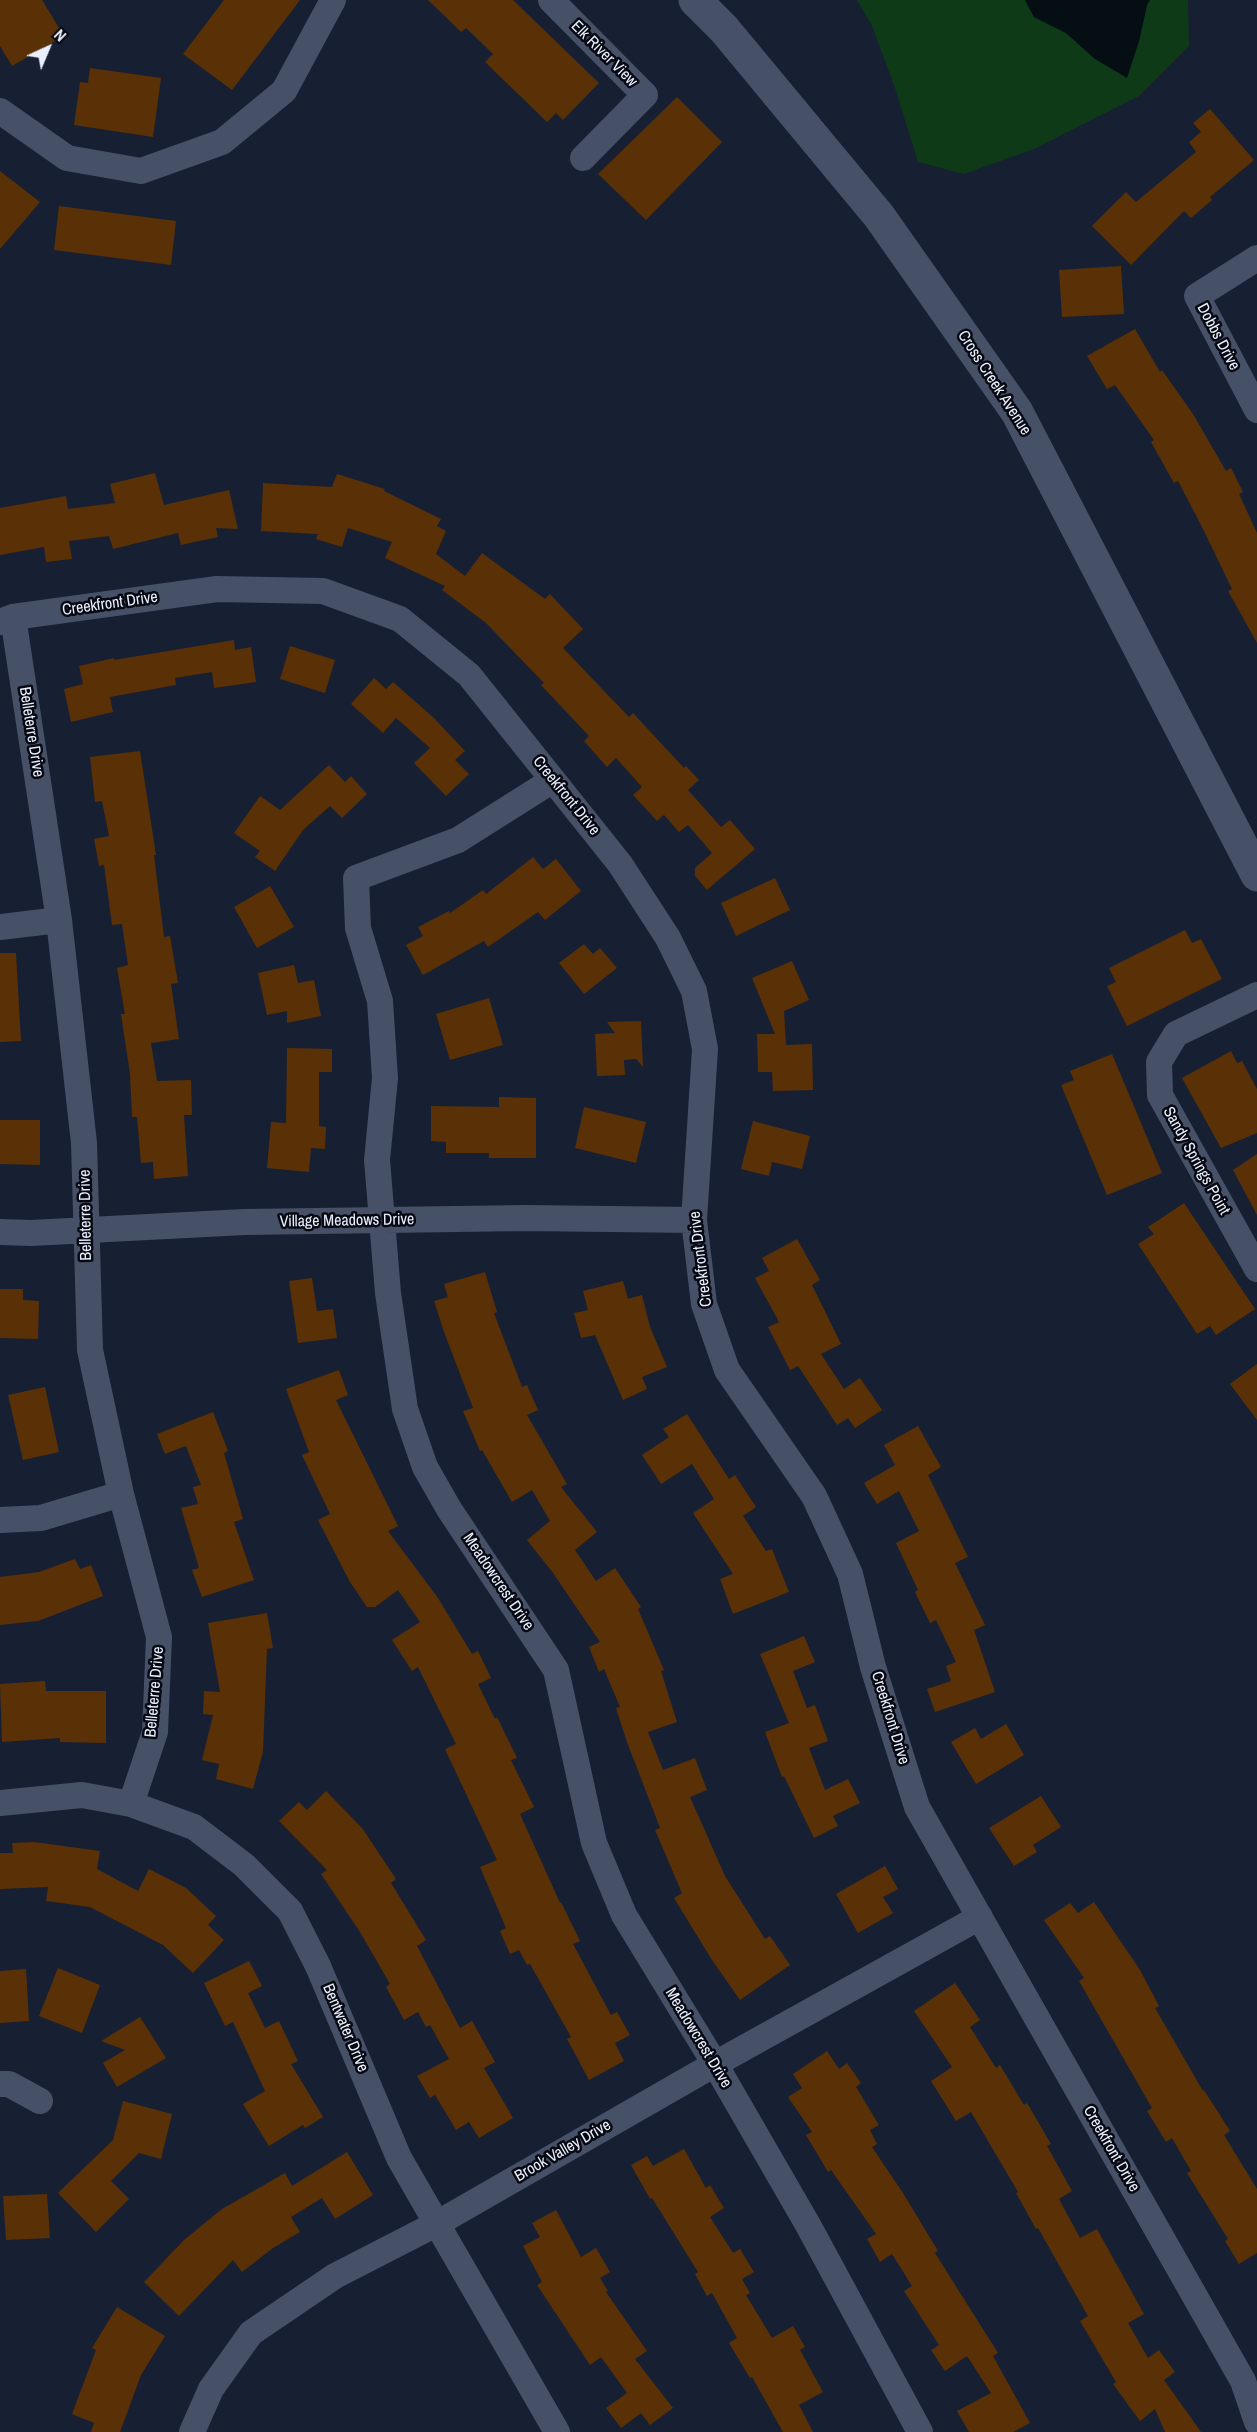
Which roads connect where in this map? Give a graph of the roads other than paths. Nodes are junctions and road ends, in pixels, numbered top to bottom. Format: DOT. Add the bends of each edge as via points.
graph roads {
  1 [pos="333,0"];
  2 [pos="550,0"];
  3 [pos="696,0"];
  4 [pos="0,111"];
  5 [pos="583,158"];
  6 [pos="1257,258"];
  7 [pos="1257,410"];
  8 [pos="7,620"];
  9 [pos="554,780"];
  10 [pos="1257,876"];
  11 [pos="59,920"];
  12 [pos="0,927"];
  13 [pos="1257,995"];
  14 [pos="381,1220"];
  15 [pos="694,1220"];
  16 [pos="86,1229"];
  17 [pos="0,1232"];
  18 [pos="1257,1269"];
  19 [pos="121,1494"];
  20 [pos="0,1520"];
  21 [pos="0,1803"];
  22 [pos="131,1804"];
  23 [pos="980,1917"];
  24 [pos="715,2064"];
  25 [pos="0,2084"];
  26 [pos="40,2101"];
  27 [pos="438,2223"];
  28 [pos="1257,2422"];
  29 [pos="192,2432"];
  30 [pos="557,2432"];
  31 [pos="920,2432"];
  1 -- 4 [label="street" via="285,91 222,142 141,171 66,158"];
  2 -- 5 [label="street, Elk River View" via="645,95"];
  3 -- 10 [label="street, Cross Creek Avenue" via="879,216 1017,412"];
  6 -- 7 [label="street, Dobbs Drive" via="1197,296"];
  8 -- 9 [label="street, Creekfront Drive" via="217,589 323,591 400,619 469,675"];
  8 -- 11 [label="street, Belleterre Drive"];
  9 -- 14 [label="street, Meadowcrest Drive" via="458,840 356,878 358,928 381,1012 385,1078 377,1160"];
  9 -- 15 [label="street, Creekfront Drive" via="620,864 668,938 694,991 705,1049"];
  11 -- 12 [label="street"];
  11 -- 16 [label="street, Belleterre Drive" via="84,1143"];
  13 -- 18 [label="street, Sandy Springs Point" via="1176,1034 1159,1062 1160,1095"];
  14 -- 15 [label="street, Village Meadows Drive"];
  14 -- 16 [label="street, Village Meadows Drive"];
  14 -- 24 [label="street, Meadowcrest Drive" via="405,1409 425,1467 556,1670 594,1843 624,1915"];
  15 -- 23 [label="street, Creekfront Drive" via="704,1304 727,1370 814,1496 850,1574 873,1666 917,1807"];
  16 -- 17 [label="street, Village Meadows Drive"];
  16 -- 19 [label="street, Belleterre Drive" via="90,1350"];
  19 -- 20 [label="street" via="41,1518"];
  19 -- 22 [label="street, Belleterre Drive" via="159,1637 155,1732"];
  21 -- 22 [label="street, Bentwater Drive" via="82,1795"];
  22 -- 27 [label="street, Bentwater Drive" via="194,1827 243,1865 290,1911 318,1966 399,2158"];
  23 -- 24 [label="street, Brook Valley Drive"];
  23 -- 28 [label="street, Creekfront Drive" via="1243,2381"];
  24 -- 27 [label="street, Brook Valley Drive"];
  24 -- 31 [label="street, Meadowcrest Drive"];
  25 -- 26 [label="street" via="9,2084"];
  27 -- 29 [label="street, Brook Valley Drive" via="335,2276 251,2333 211,2389"];
  27 -- 30 [label="street, Bentwater Drive"];
}
